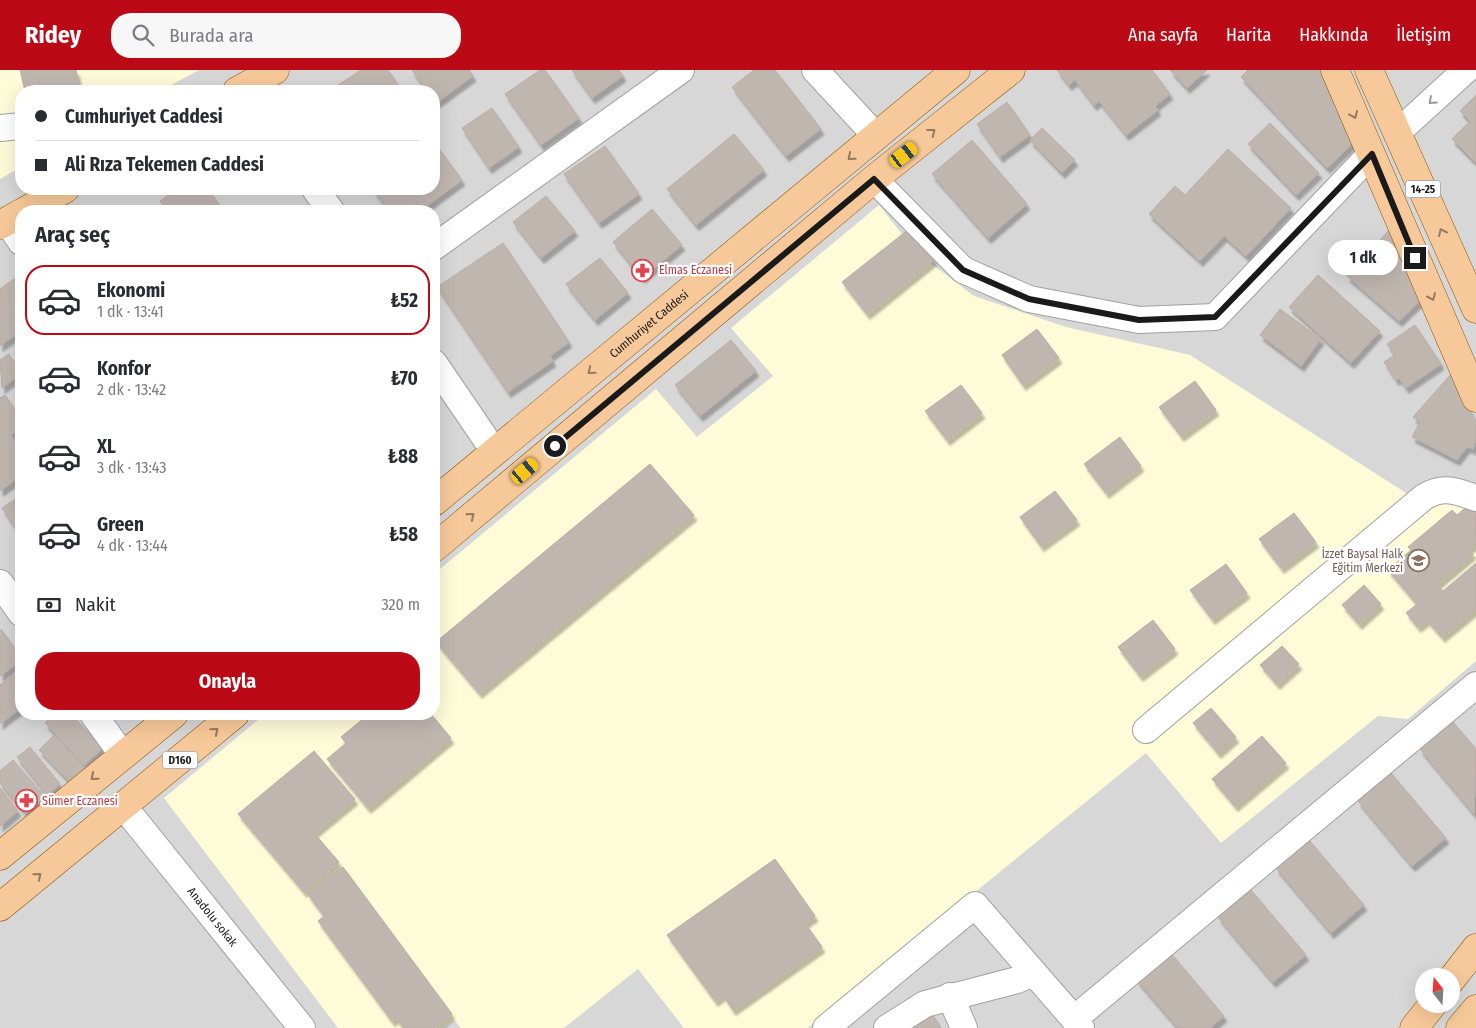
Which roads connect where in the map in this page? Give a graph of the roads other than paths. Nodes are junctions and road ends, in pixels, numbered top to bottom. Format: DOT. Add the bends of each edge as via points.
graph roads {
  1 [pos="275,70"];
  2 [pos="681,70"];
  3 [pos="815,70"];
  4 [pos="956,70"];
  5 [pos="1011,70"];
  6 [pos="1335,70"];
  7 [pos="1369,70"];
  8 [pos="1466,70"];
  9 [pos="252,85"];
  10 [pos="15,127"];
  11 [pos="0,128"];
  12 [pos="1398,132"];
  13 [pos="876,136"];
  14 [pos="1372,154"];
  15 [pos="874,179"];
  16 [pos="56,195"];
  17 [pos="41,205"];
  18 [pos="440,243"];
  19 [pos="1476,309"];
  20 [pos="440,372"];
  21 [pos="1476,398"];
  22 [pos="494,451"];
  23 [pos="440,497"];
  24 [pos="1476,498"];
  25 [pos="440,543"];
  26 [pos="0,583"];
  27 [pos="15,604"];
  28 [pos="1476,686"];
  29 [pos="97,720"];
  30 [pos="166,720"];
  31 [pos="228,720"];
  32 [pos="1146,730"];
  33 [pos="122,754"];
  34 [pos="124,807"];
  35 [pos="0,856"];
  36 [pos="0,907"];
  37 [pos="1476,948"];
  38 [pos="1460,968"];
  39 [pos="1033,973"];
  40 [pos="950,996"];
  41 [pos="1476,1009"];
  42 [pos="1426,1013"];
  43 [pos="1077,1023"];
  44 [pos="302,1028"];
  45 [pos="826,1028"];
  46 [pos="887,1028"];
  47 [pos="964,1028"];
  48 [pos="1414,1028"];
  49 [pos="1460,1028"];
  1 -- 9 [label="main road"];
  2 -- 18 [label="street"];
  3 -- 13 [label="street"];
  4 -- 13 [label="main road, Cumhuriyet Caddesi"];
  15 -- 5 [label="main road, one-way"];
  6 -- 14 [label="main road, 14-25, one-way"];
  7 -- 12 [label="main road, 14-25"];
  8 -- 12 [label="street, one-way"];
  10 -- 11 [label="street"];
  19 -- 12 [label="main road, 14-25, one-way"];
  13 -- 22 [label="main road, Cumhuriyet Caddesi, one-way"];
  14 -- 15 [label="street" via="1215,317 1139,320 1029,299 963,270"];
  14 -- 21 [label="main road, 14-25, one-way"];
  25 -- 15 [label="main road, one-way"];
  16 -- 17 [label="main road"];
  20 -- 22 [label="street"];
  22 -- 23 [label="main road, Cumhuriyet Caddesi"];
  24 -- 32 [label="street" via="1450,488 1424,496"];
  26 -- 27 [label="street"];
  28 -- 43 [label="street"];
  29 -- 33 [label="street"];
  30 -- 33 [label="main road"];
  34 -- 31 [label="main road, D160, one-way"];
  33 -- 35 [label="main road, one-way"];
  36 -- 34 [label="main road, one-way"];
  34 -- 44 [label="street, Anadolu sokak"];
  37 -- 38 [label="main road"];
  39 -- 40 [label="street"];
  39 -- 43 [label="street"];
  39 -- 45 [label="street" via="974,905"];
  40 -- 46 [label="street" via="925,1004"];
  40 -- 47 [label="street"];
  41 -- 49 [label="main road"];
  42 -- 48 [label="main road"];
}
